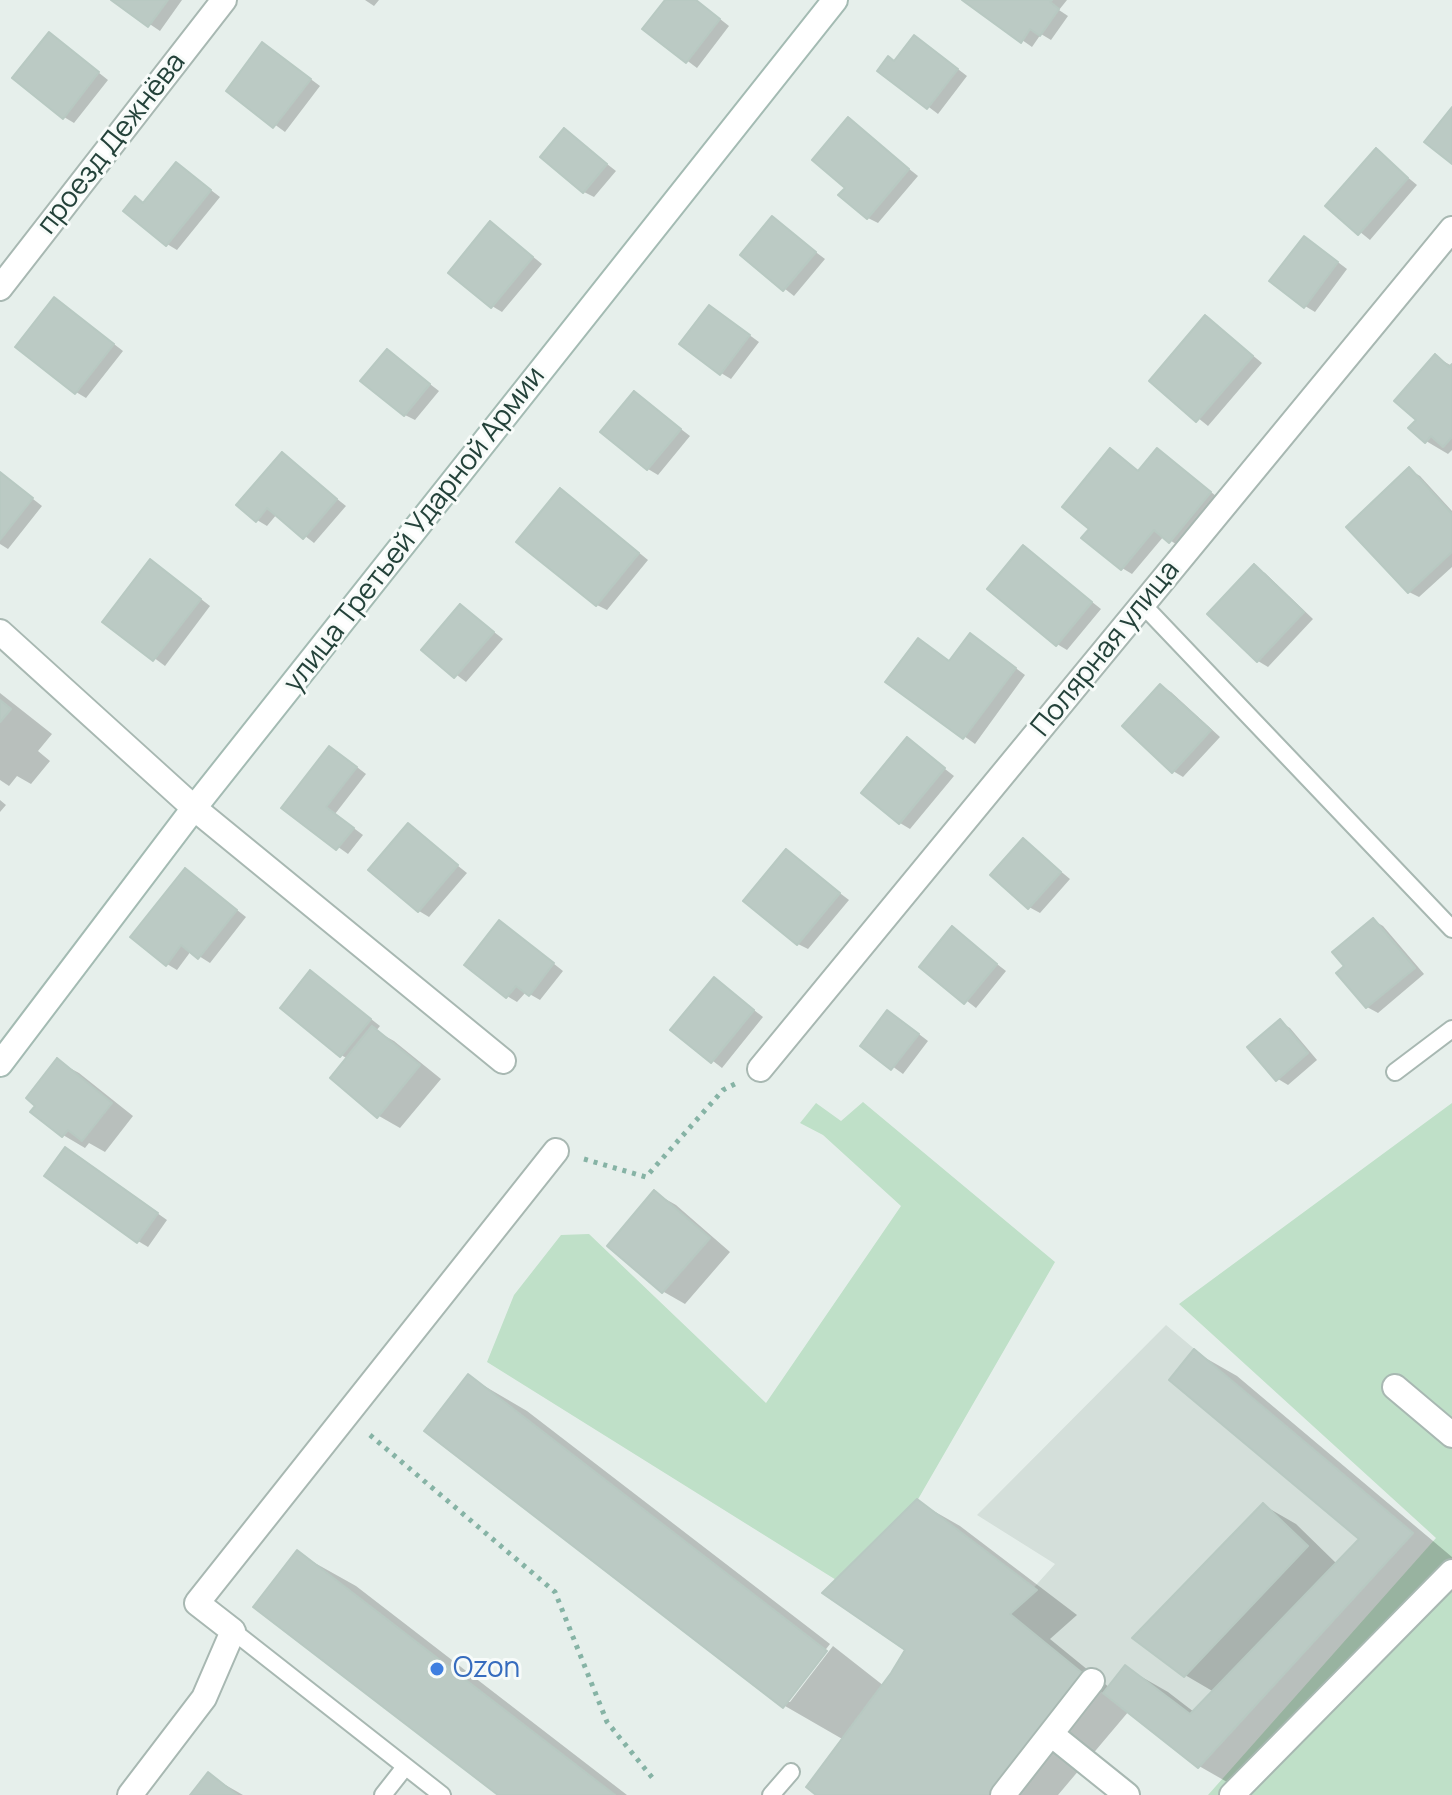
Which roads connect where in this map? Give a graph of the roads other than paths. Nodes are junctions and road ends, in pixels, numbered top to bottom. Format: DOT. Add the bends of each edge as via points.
graph roads {
  1 [pos="224,0"];
  2 [pos="835,0"];
  3 [pos="1452,229"];
  4 [pos="0,288"];
  5 [pos="1143,605"];
  6 [pos="0,632"];
  7 [pos="194,808"];
  8 [pos="1452,929"];
  9 [pos="1452,1029"];
  10 [pos="503,1061"];
  11 [pos="0,1064"];
  12 [pos="760,1069"];
  13 [pos="1395,1072"];
  14 [pos="556,1151"];
  15 [pos="1395,1387"];
  16 [pos="1452,1435"];
  17 [pos="1452,1572"];
  18 [pos="233,1631"];
  19 [pos="1092,1681"];
  20 [pos="1051,1734"];
  21 [pos="405,1767"];
  22 [pos="791,1772"];
  23 [pos="130,1795"];
  24 [pos="383,1795"];
  25 [pos="442,1795"];
  26 [pos="771,1795"];
  27 [pos="1003,1795"];
  28 [pos="1127,1795"];
  29 [pos="1232,1795"];
  1 -- 4 [label="street, проезд Дежнёва"];
  2 -- 7 [label="street, улица Третьей Ударной Армии"];
  3 -- 5 [label="street, Полярная улица"];
  5 -- 8 [label="lane"];
  5 -- 12 [label="street, Полярная улица"];
  6 -- 7 [label="street"];
  7 -- 10 [label="street"];
  7 -- 11 [label="street, улица Третьей Ударной Армии"];
  9 -- 13 [label="lane"];
  14 -- 18 [label="street" via="197,1603"];
  15 -- 16 [label="street"];
  17 -- 29 [label="street"];
  18 -- 21 [label="lane"];
  18 -- 23 [label="street" via="204,1698"];
  19 -- 20 [label="street"];
  20 -- 27 [label="street"];
  20 -- 28 [label="street"];
  21 -- 24 [label="lane"];
  21 -- 25 [label="lane"];
  22 -- 26 [label="lane"];
}
